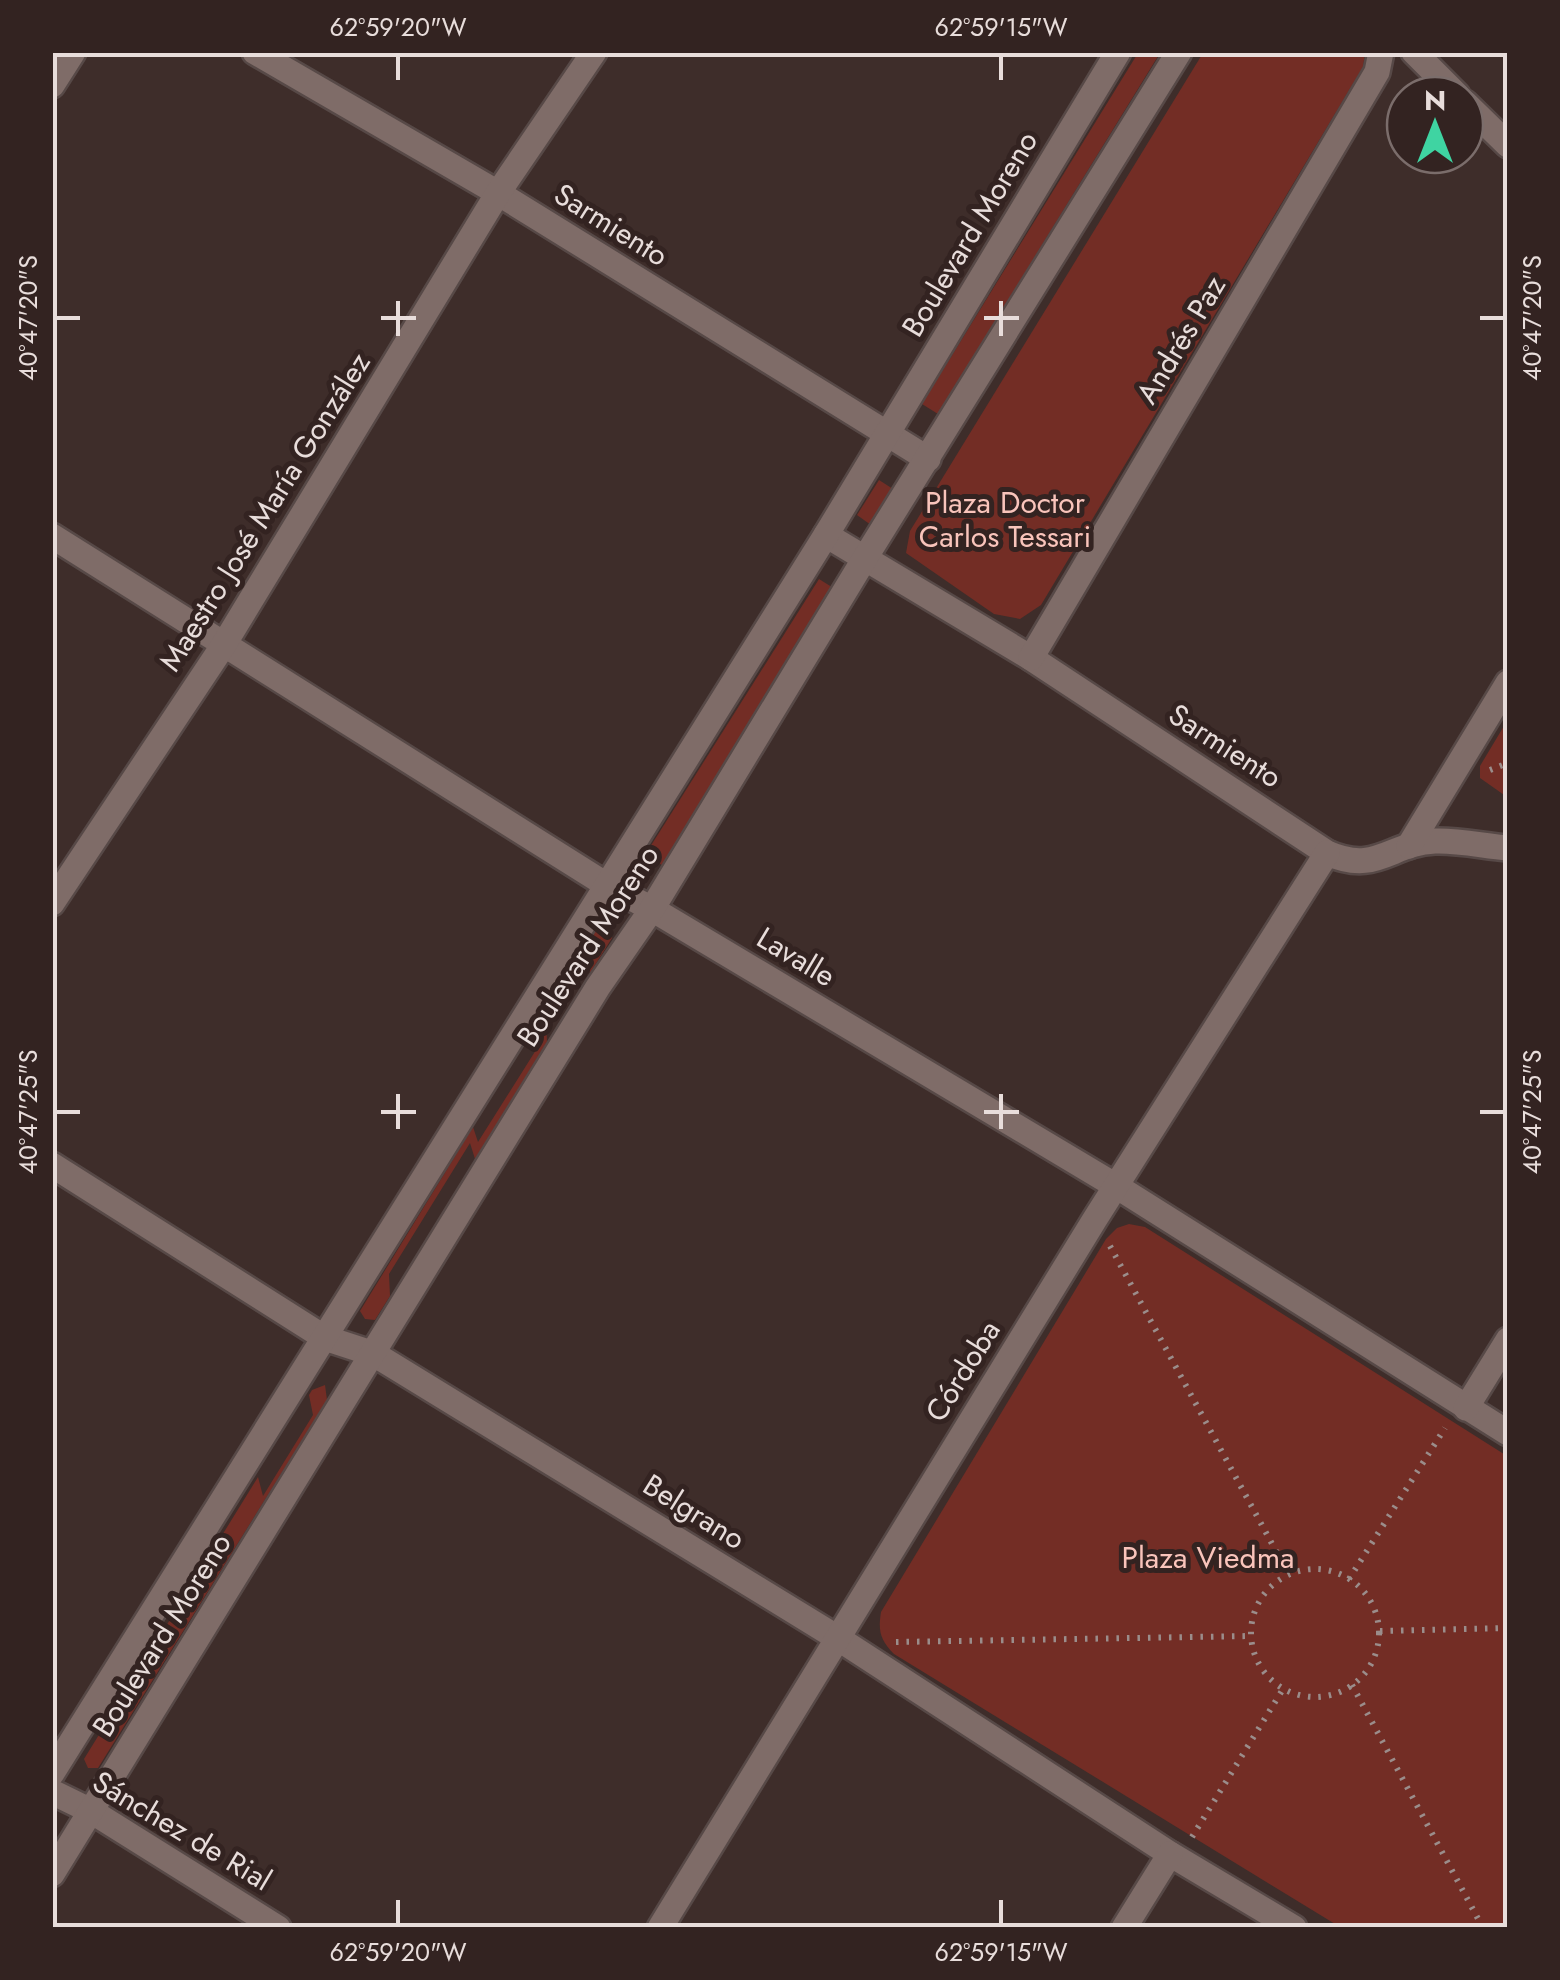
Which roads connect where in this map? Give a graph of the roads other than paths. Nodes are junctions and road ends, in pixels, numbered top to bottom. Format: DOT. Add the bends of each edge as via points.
graph roads {
  1 [pos="73,52"];
  2 [pos="255,52"];
  3 [pos="594,52"];
  4 [pos="1118,52"];
  5 [pos="1179,52"];
  6 [pos="1381,52"];
  7 [pos="1414,52"];
  8 [pos="1436,75"];
  9 [pos="52,85"];
  10 [pos="1485,124"];
  11 [pos="1508,146"];
  12 [pos="498,193"];
  13 [pos="886,436"];
  14 [pos="928,460"];
  15 [pos="52,536"];
  16 [pos="826,536"];
  17 [pos="865,558"];
  18 [pos="222,646"];
  19 [pos="1031,658"];
  20 [pos="1508,683"];
  21 [pos="1409,846"];
  22 [pos="1508,848"];
  23 [pos="1327,852"];
  24 [pos="605,884"];
  25 [pos="52,903"];
  26 [pos="652,909"];
  27 [pos="52,1166"];
  28 [pos="1116,1186"];
  29 [pos="325,1338"];
  30 [pos="1508,1340"];
  31 [pos="374,1354"];
  32 [pos="1463,1406"];
  33 [pos="1508,1433"];
  34 [pos="840,1640"];
  35 [pos="52,1773"];
  36 [pos="52,1792"];
  37 [pos="91,1811"];
  38 [pos="1174,1856"];
  39 [pos="52,1874"];
  40 [pos="278,1928"];
  41 [pos="660,1928"];
  42 [pos="1124,1928"];
  43 [pos="1294,1928"];
  1 -- 9 [label="street"];
  2 -- 12 [label="street, Sarmiento"];
  3 -- 12 [label="street, Maestro José María González"];
  4 -- 13 [label="street, Boulevard Moreno"];
  5 -- 14 [label="street, Boulevard Moreno"];
  6 -- 19 [label="street, Andrés Paz" via="1377,72"];
  7 -- 8 [label="street"];
  10 -- 11 [label="street"];
  12 -- 13 [label="street, Sarmiento"];
  12 -- 18 [label="street, Maestro José María González"];
  13 -- 14 [label="street, Sarmiento"];
  13 -- 16 [label="street, Boulevard Moreno"];
  14 -- 17 [label="street, Boulevard Moreno"];
  15 -- 18 [label="street, Lavalle"];
  16 -- 17 [label="street, Sarmiento"];
  16 -- 24 [label="street, Boulevard Moreno"];
  17 -- 19 [label="street, Sarmiento"];
  17 -- 26 [label="street, Boulevard Moreno"];
  18 -- 24 [label="street, Lavalle"];
  18 -- 25 [label="street, Maestro José María González"];
  19 -- 23 [label="street, Sarmiento"];
  20 -- 21 [label="street"];
  21 -- 22 [label="street, Sarmiento" via="1435,841"];
  21 -- 23 [label="street, Sarmiento" via="1383,858 1348,862"];
  23 -- 28 [label="street, Córdoba"];
  24 -- 26 [label="street, Lavalle"];
  24 -- 29 [label="street, Boulevard Moreno"];
  26 -- 28 [label="street, Lavalle"];
  26 -- 31 [label="street, Boulevard Moreno"];
  27 -- 29 [label="street, Belgrano"];
  28 -- 32 [label="street, Lavalle"];
  28 -- 34 [label="street, Córdoba"];
  29 -- 31 [label="street, Belgrano"];
  29 -- 35 [label="street, Boulevard Moreno"];
  30 -- 32 [label="street"];
  31 -- 34 [label="street, Belgrano"];
  31 -- 37 [label="street, Boulevard Moreno"];
  32 -- 33 [label="street, Lavalle"];
  34 -- 38 [label="street, Belgrano"];
  34 -- 41 [label="street, Córdoba"];
  36 -- 37 [label="street, Sánchez de Rial"];
  37 -- 39 [label="street, Boulevard Moreno"];
  37 -- 40 [label="street, Sánchez de Rial"];
  38 -- 42 [label="street"];
  38 -- 43 [label="street, Belgrano"];
}
